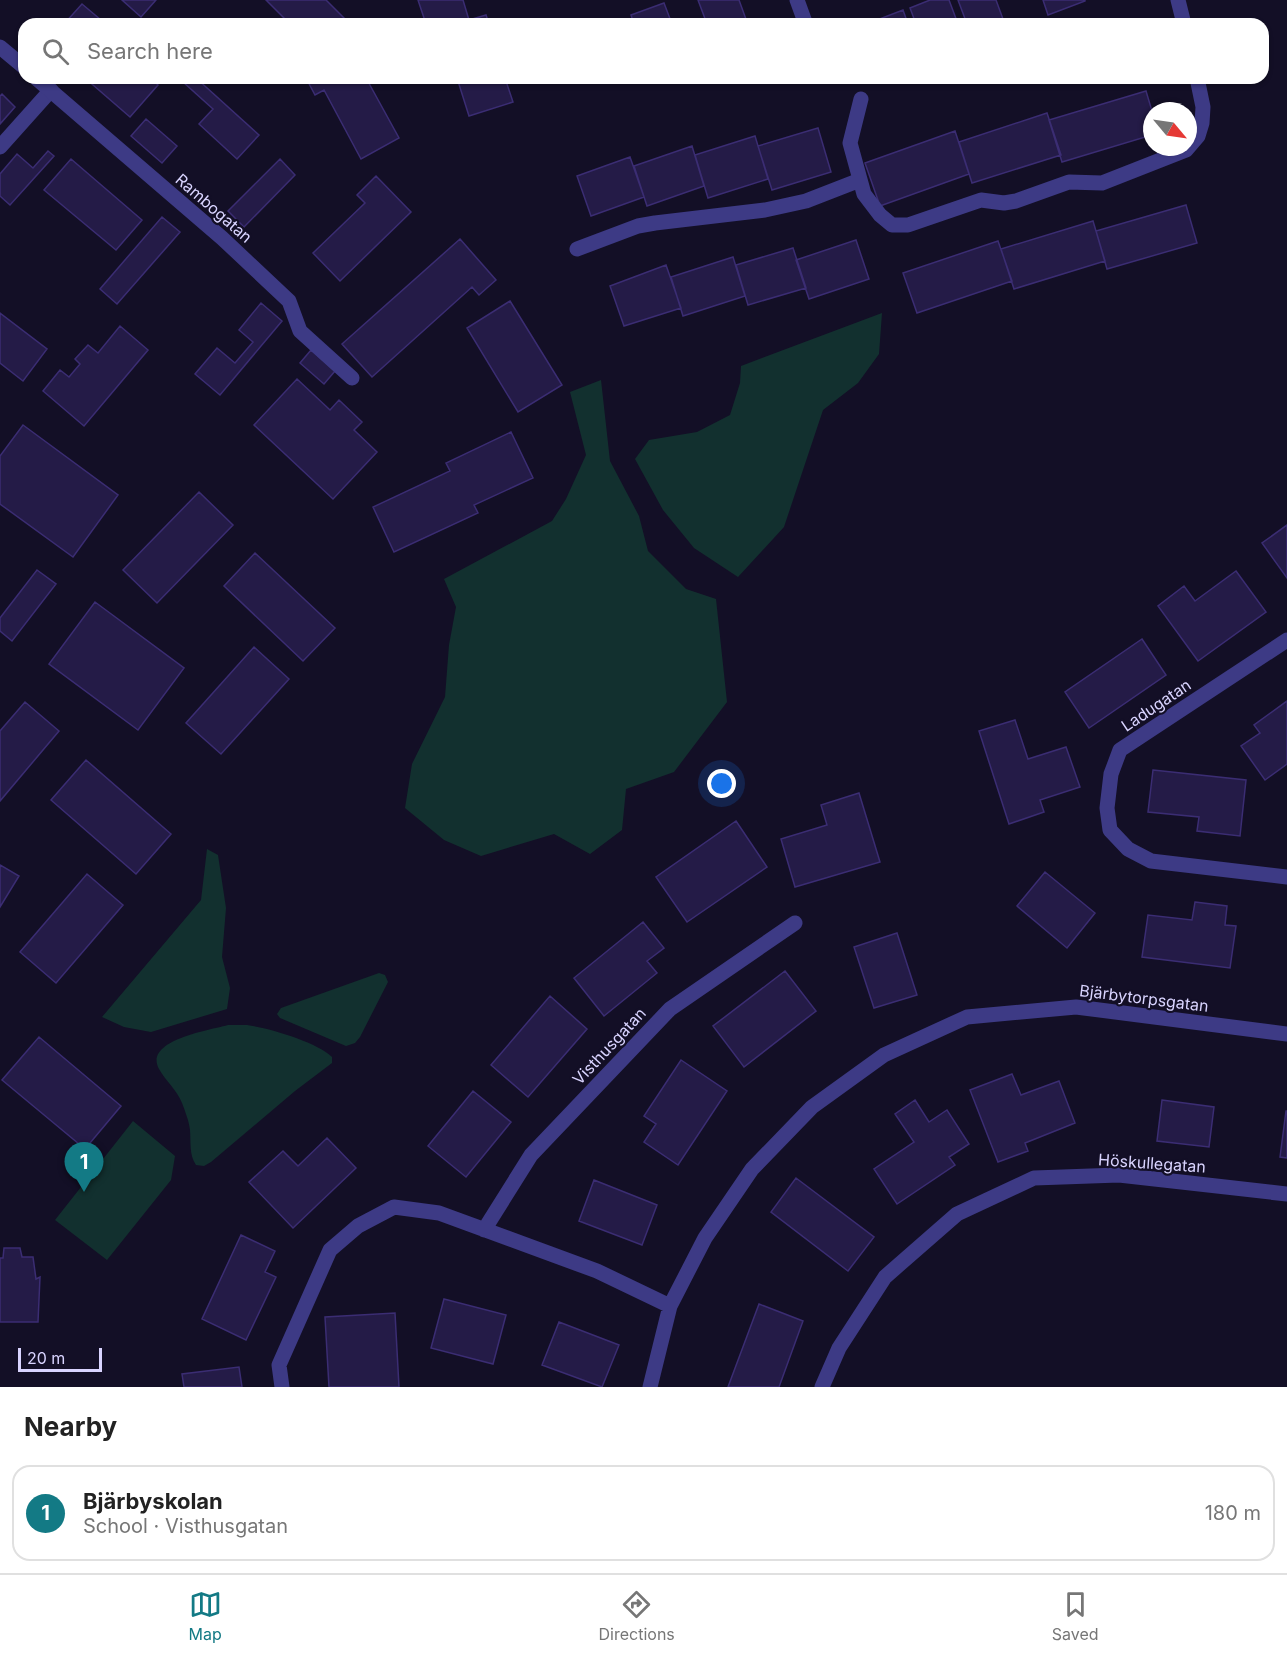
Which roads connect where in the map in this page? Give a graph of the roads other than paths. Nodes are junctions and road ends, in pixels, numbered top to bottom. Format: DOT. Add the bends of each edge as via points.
graph roads {
  1 [pos="797,0"];
  2 [pos="1178,0"];
  3 [pos="803,18"];
  4 [pos="1182,18"];
  5 [pos="0,47"];
  6 [pos="18,62"];
  7 [pos="44,84"];
  8 [pos="1198,84"];
  9 [pos="51,90"];
  10 [pos="861,99"];
  11 [pos="0,147"];
  12 [pos="860,180"];
  13 [pos="577,249"];
  14 [pos="352,378"];
  15 [pos="1287,640"];
  16 [pos="1287,877"];
  17 [pos="795,923"];
  18 [pos="1287,1034"];
  19 [pos="1287,1194"];
  20 [pos="484,1230"];
  21 [pos="670,1306"];
  22 [pos="282,1387"];
  23 [pos="650,1387"];
  24 [pos="822,1387"];
  1 -- 3 [label="street"];
  2 -- 4 [label="street"];
  5 -- 6 [label="street"];
  7 -- 9 [label="street, Rambogatan"];
  8 -- 12 [label="street" via="1202,123 1198,136 1186,150 1102,183 1069,182 1016,201 981,200 908,225 892,225 864,194"];
  9 -- 11 [label="street"];
  9 -- 14 [label="street, Rambogatan" via="289,301 300,331"];
  10 -- 12 [label="street" via="850,143"];
  12 -- 13 [label="street" via="806,201 765,210 638,226"];
  15 -- 16 [label="street, Ladugatan" via="1120,750 1111,774 1107,808 1110,830 1128,849 1151,861"];
  17 -- 20 [label="street, Visthusgatan" via="670,1009 531,1155"];
  18 -- 21 [label="street, Bjärbytorpsgatan" via="1076,1007 968,1017 884,1055 812,1107 752,1168 705,1238"];
  19 -- 24 [label="street, Höskullegatan" via="1119,1175 1034,1178 957,1214 885,1277 839,1348"];
  20 -- 21 [label="street" via="597,1271"];
  20 -- 22 [label="street" via="439,1213 394,1207 358,1226 330,1250 279,1365"];
  21 -- 23 [label="street, Bjärbytorpsgatan"];
}
